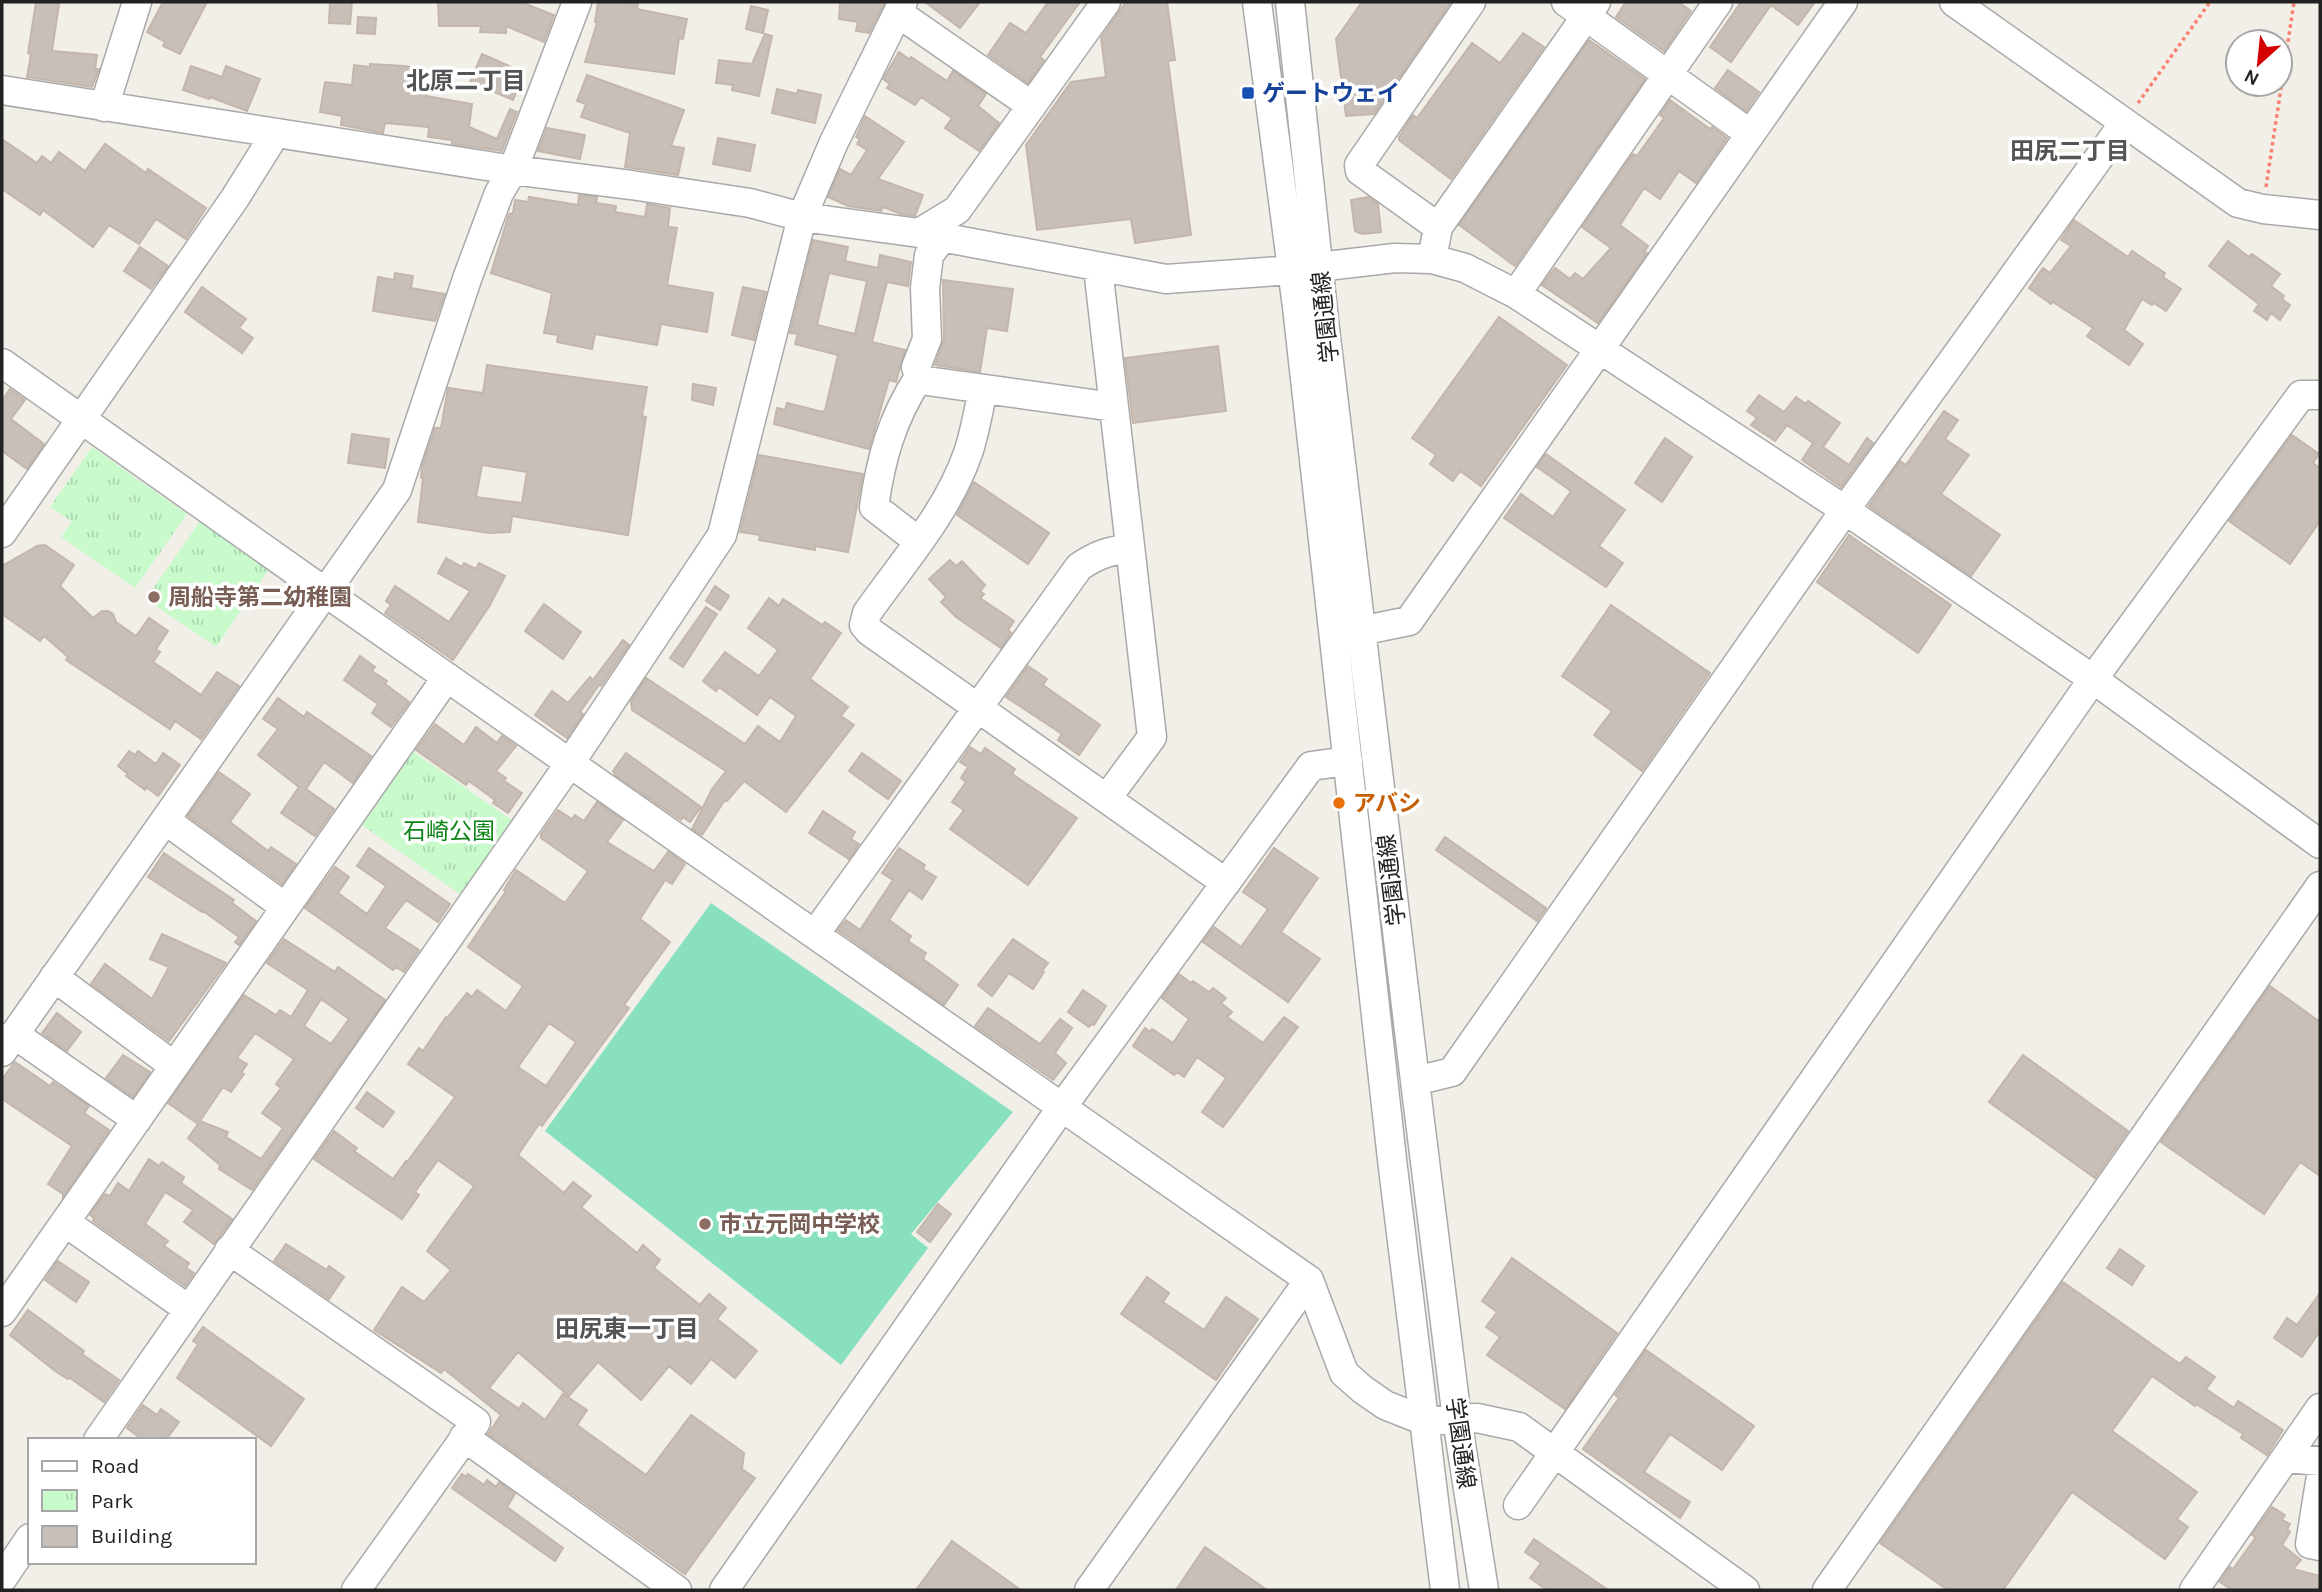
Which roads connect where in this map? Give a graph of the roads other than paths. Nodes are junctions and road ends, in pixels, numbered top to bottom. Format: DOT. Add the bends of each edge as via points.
graph roads {
  1 [pos="137,2"];
  2 [pos="577,2"];
  3 [pos="1106,2"];
  4 [pos="1257,2"];
  5 [pos="1290,2"];
  6 [pos="1471,2"];
  7 [pos="1718,2"];
  8 [pos="1843,2"];
  9 [pos="1954,2"];
  10 [pos="900,7"];
  11 [pos="1583,7"];
  12 [pos="1667,75"];
  13 [pos="2,90"];
  14 [pos="1032,106"];
  15 [pos="104,107"];
  16 [pos="2124,123"];
  17 [pos="272,133"];
  18 [pos="1749,133"];
  19 [pos="513,170"];
  20 [pos="2320,215"];
  21 [pos="802,217"];
  22 [pos="1438,227"];
  23 [pos="930,235"];
  24 [pos="1432,259"];
  25 [pos="1320,267"];
  26 [pos="1098,268"];
  27 [pos="1292,270"];
  28 [pos="1516,294"];
  29 [pos="1599,348"];
  30 [pos="2,363"];
  31 [pos="919,377"];
  32 [pos="983,390"];
  33 [pos="2320,395"];
  34 [pos="1114,407"];
  35 [pos="82,419"];
  36 [pos="1845,510"];
  37 [pos="2,533"];
  38 [pos="918,541"];
  39 [pos="1130,548"];
  40 [pos="325,592"];
  41 [pos="1360,631"];
  42 [pos="447,677"];
  43 [pos="2093,679"];
  44 [pos="978,707"];
  45 [pos="1348,761"];
  46 [pos="570,763"];
  47 [pos="1107,798"];
  48 [pos="165,820"];
  49 [pos="2320,844"];
  50 [pos="1226,883"];
  51 [pos="2320,886"];
  52 [pos="285,907"];
  53 [pos="815,934"];
  54 [pos="54,977"];
  55 [pos="8,1043"];
  56 [pos="174,1066"];
  57 [pos="1415,1082"];
  58 [pos="1062,1107"];
  59 [pos="137,1120"];
  60 [pos="65,1222"];
  61 [pos="229,1250"];
  62 [pos="1309,1280"];
  63 [pos="188,1309"];
  64 [pos="2,1312"];
  65 [pos="2320,1408"];
  66 [pos="1457,1419"];
  67 [pos="1425,1421"];
  68 [pos="464,1437"];
  69 [pos="99,1438"];
  70 [pos="1555,1452"];
  71 [pos="2287,1458"];
  72 [pos="2320,1461"];
  73 [pos="2320,1482"];
  74 [pos="1518,1505"];
  75 [pos="28,1541"];
  76 [pos="2320,1546"];
  77 [pos="2,1579"];
  78 [pos="356,1590"];
  79 [pos="677,1590"];
  80 [pos="724,1590"];
  81 [pos="1089,1590"];
  82 [pos="1445,1590"];
  83 [pos="1484,1590"];
  84 [pos="1745,1590"];
  85 [pos="1827,1590"];
  86 [pos="2194,1590"];
  1 -- 15 [label="street"];
  2 -- 19 [label="street"];
  3 -- 14 [label="street"];
  4 -- 27 [label="street, 学園通線"];
  5 -- 25 [label="street, 学園通線"];
  6 -- 22 [label="street" via="1359,165 1360,171"];
  7 -- 12 [label="street"];
  8 -- 18 [label="street"];
  9 -- 16 [label="street"];
  10 -- 14 [label="street"];
  10 -- 21 [label="street"];
  11 -- 12 [label="street"];
  11 -- 22 [label="street"];
  12 -- 18 [label="street"];
  12 -- 28 [label="street"];
  13 -- 15 [label="street"];
  14 -- 23 [label="street" via="957,210"];
  15 -- 17 [label="street"];
  16 -- 20 [label="street" via="2238,203"];
  16 -- 36 [label="street"];
  17 -- 19 [label="street"];
  17 -- 35 [label="street" via="235,198"];
  18 -- 29 [label="street"];
  19 -- 21 [label="street" via="750,203"];
  19 -- 40 [label="street" via="499,193 468,276 397,490"];
  21 -- 23 [label="street"];
  21 -- 46 [label="street" via="722,535"];
  22 -- 24 [label="street"];
  23 -- 26 [label="street"];
  23 -- 31 [label="street" via="927,339 916,367"];
  24 -- 25 [label="street" via="1395,258"];
  24 -- 28 [label="street" via="1465,268"];
  25 -- 27 [label="street"];
  25 -- 41 [label="street, 学園通線"];
  26 -- 27 [label="street" via="1166,279"];
  26 -- 34 [label="street"];
  27 -- 45 [label="street, 学園通線"];
  28 -- 29 [label="street"];
  29 -- 36 [label="street"];
  29 -- 41 [label="street" via="1409,621"];
  30 -- 35 [label="street"];
  31 -- 32 [label="street"];
  31 -- 38 [label="street" via="901,405 887,443 874,506"];
  32 -- 34 [label="street"];
  32 -- 38 [label="street" via="964,463 941,511"];
  33 -- 43 [label="street" via="2301,395"];
  34 -- 39 [label="street"];
  35 -- 37 [label="street"];
  35 -- 40 [label="street"];
  36 -- 43 [label="street"];
  36 -- 57 [label="street" via="1452,1072"];
  38 -- 44 [label="street" via="867,612 864,625"];
  39 -- 44 [label="street" via="1094,556 1079,567"];
  39 -- 47 [label="street" via="1152,737"];
  40 -- 42 [label="street"];
  40 -- 48 [label="street"];
  41 -- 57 [label="street, 学園通線"];
  42 -- 46 [label="street"];
  42 -- 52 [label="street"];
  43 -- 49 [label="street"];
  43 -- 70 [label="street"];
  44 -- 47 [label="street"];
  44 -- 53 [label="street"];
  45 -- 50 [label="street" via="1311,766"];
  45 -- 67 [label="street, 学園通線"];
  46 -- 53 [label="street"];
  46 -- 61 [label="street"];
  47 -- 50 [label="street"];
  48 -- 52 [label="street"];
  48 -- 54 [label="street"];
  50 -- 58 [label="street"];
  51 -- 85 [label="street"];
  52 -- 56 [label="street"];
  53 -- 58 [label="street"];
  54 -- 55 [label="street"];
  54 -- 56 [label="street"];
  55 -- 59 [label="street"];
  56 -- 59 [label="street"];
  57 -- 66 [label="street, 学園通線"];
  58 -- 62 [label="street"];
  58 -- 80 [label="street"];
  59 -- 60 [label="street"];
  60 -- 63 [label="street"];
  60 -- 64 [label="street"];
  61 -- 63 [label="street"];
  61 -- 68 [label="street" via="476,1422"];
  62 -- 67 [label="street" via="1344,1373 1385,1405"];
  62 -- 81 [label="street"];
  63 -- 69 [label="street"];
  65 -- 71 [label="street"];
  66 -- 67 [label="street"];
  66 -- 70 [label="street" via="1477,1418 1519,1427"];
  66 -- 83 [label="street, 学園通線"];
  67 -- 82 [label="street, 学園通線"];
  68 -- 78 [label="street"];
  68 -- 79 [label="street"];
  70 -- 74 [label="street"];
  70 -- 84 [label="street"];
  71 -- 72 [label="street"];
  71 -- 86 [label="street"];
  73 -- 76 [label="street" via="2310,1544"];
  75 -- 77 [label="street"];
}
